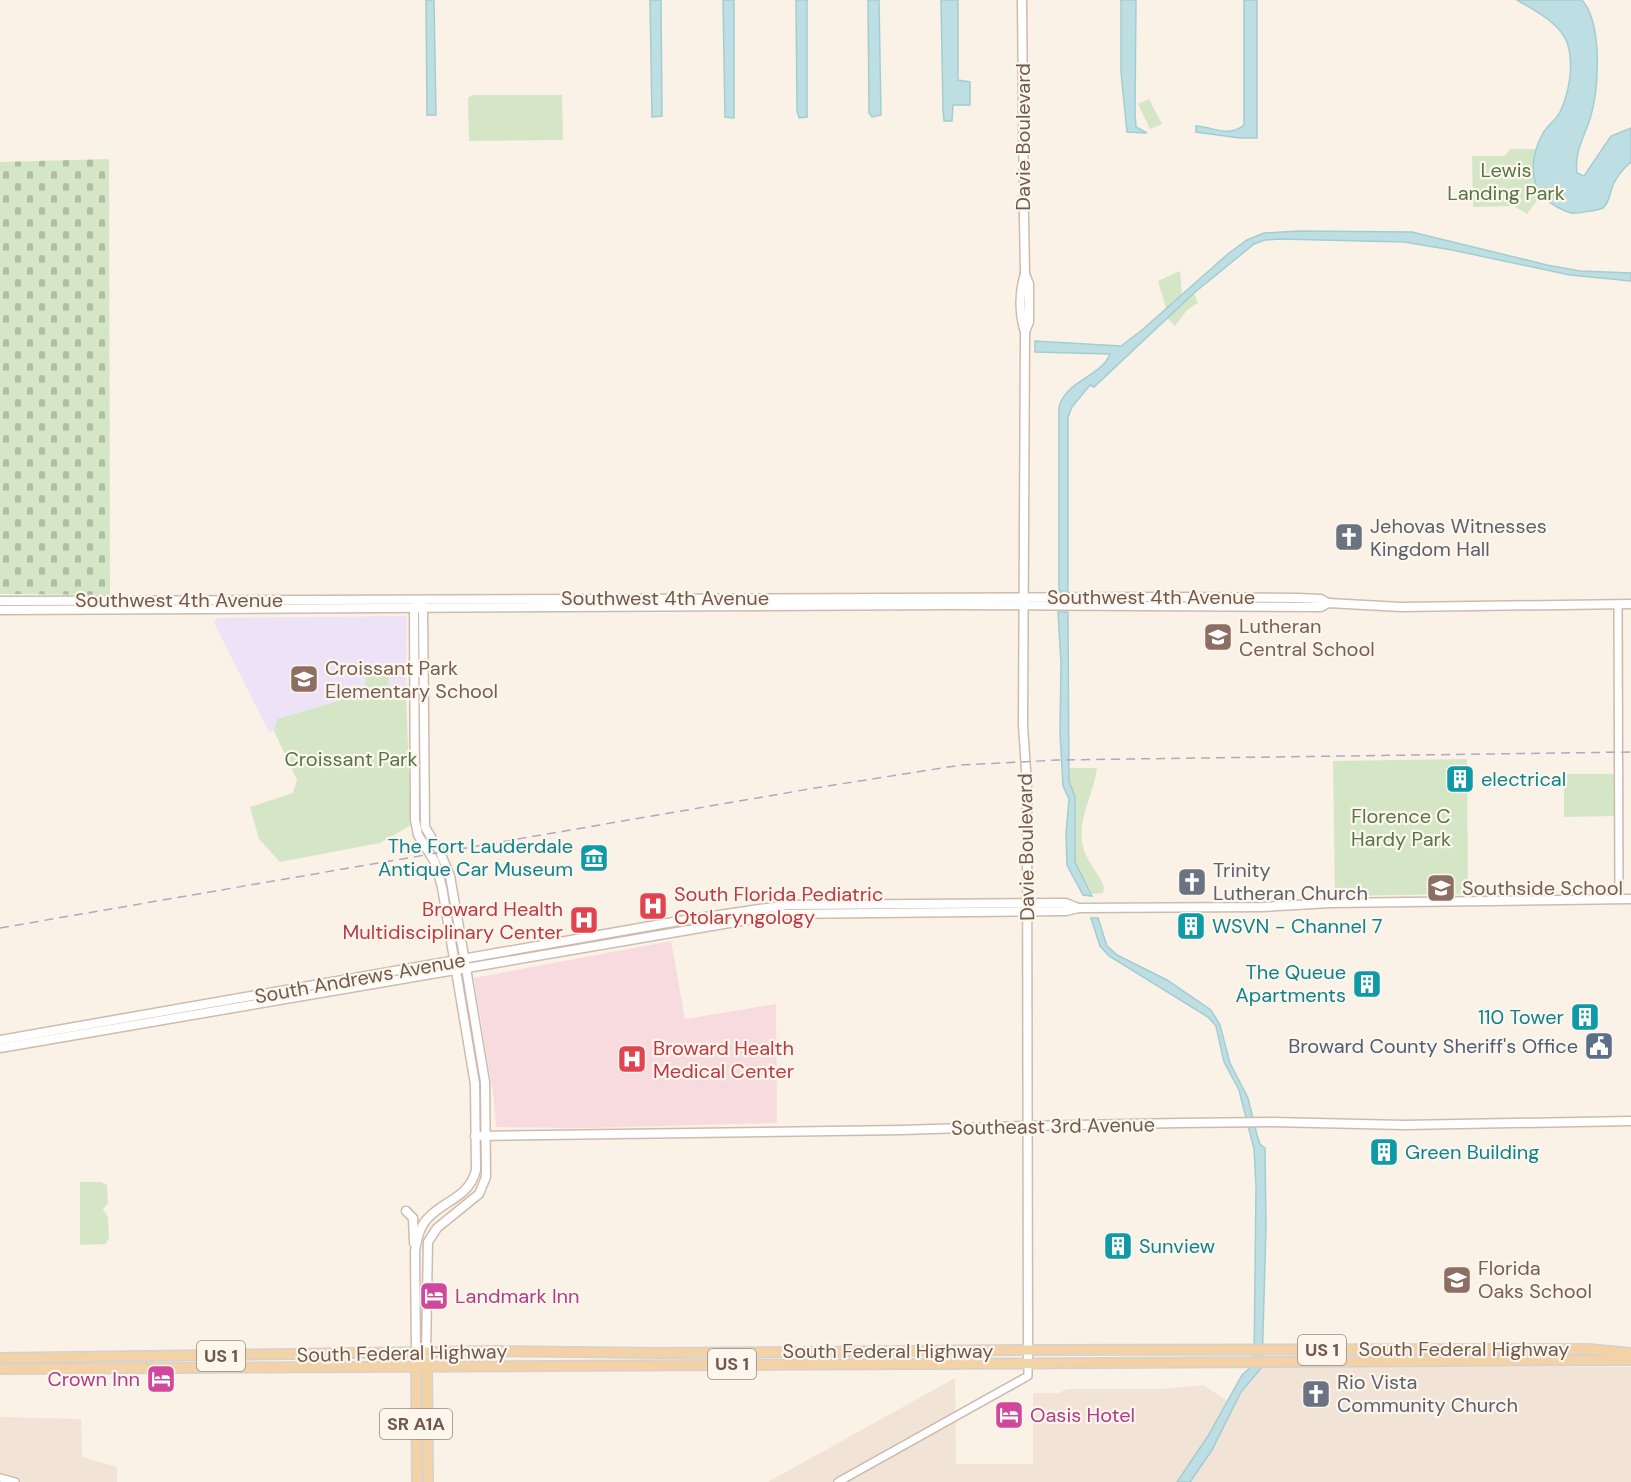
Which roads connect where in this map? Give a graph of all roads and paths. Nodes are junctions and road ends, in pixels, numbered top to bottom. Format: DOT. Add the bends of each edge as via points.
graph roads {
  1 [pos="1022,0"];
  2 [pos="0,601"];
  3 [pos="1024,602"];
  4 [pos="1631,604"];
  5 [pos="419,605"];
  6 [pos="1618,605"];
  7 [pos="0,610"];
  8 [pos="1619,899"];
  9 [pos="1631,899"];
  10 [pos="1027,908"];
  11 [pos="466,964"];
  12 [pos="455,966"];
  13 [pos="0,1040"];
  14 [pos="0,1048"];
  15 [pos="1631,1122"];
  16 [pos="1027,1126"];
  17 [pos="480,1136"];
  18 [pos="406,1211"];
  19 [pos="415,1251"];
  20 [pos="415,1289"];
  21 [pos="426,1289"];
  22 [pos="1028,1350"];
  23 [pos="1180,1350"];
  24 [pos="1224,1350"];
  25 [pos="1333,1350"];
  26 [pos="1350,1350"];
  27 [pos="893,1351"];
  28 [pos="876,1352"];
  29 [pos="416,1353"];
  30 [pos="426,1353"];
  31 [pos="649,1353"];
  32 [pos="659,1353"];
  33 [pos="1631,1353"];
  34 [pos="274,1355"];
  35 [pos="286,1355"];
  36 [pos="116,1357"];
  37 [pos="133,1357"];
  38 [pos="0,1358"];
  39 [pos="1631,1360"];
  40 [pos="1165,1361"];
  41 [pos="1202,1361"];
  42 [pos="1315,1361"];
  43 [pos="1335,1361"];
  44 [pos="1028,1362"];
  45 [pos="862,1363"];
  46 [pos="877,1363"];
  47 [pos="650,1364"];
  48 [pos="427,1365"];
  49 [pos="632,1365"];
  50 [pos="416,1366"];
  51 [pos="256,1367"];
  52 [pos="270,1367"];
  53 [pos="103,1368"];
  54 [pos="116,1368"];
  55 [pos="0,1369"];
  56 [pos="0,1478"];
  57 [pos="15,1482"];
  58 [pos="417,1482"];
  59 [pos="428,1482"];
  60 [pos="838,1482"];
  1 -- 3 [label="main road, Davie Boulevard" via="1025,274 1029,285 1029,322 1025,332"];
  2 -- 5 [label="main road, Southwest 4th Avenue"];
  3 -- 5 [label="main road, Southwest 4th Avenue"];
  3 -- 6 [label="main road, Southwest 4th Avenue" via="1292,597 1401,607"];
  3 -- 10 [label="main road, Davie Boulevard"];
  4 -- 6 [label="main road, Southwest 4th Avenue"];
  5 -- 7 [label="main road, Southwest 4th Avenue"];
  5 -- 11 [label="main road" via="425,827 450,876"];
  5 -- 12 [label="main road" via="415,820 418,835 438,872"];
  6 -- 8 [label="street"];
  8 -- 9 [label="main road, South Andrews Avenue"];
  8 -- 10 [label="main road, South Andrews Avenue" via="1078,908 1066,912"];
  10 -- 11 [label="main road, South Andrews Avenue" via="782,914"];
  10 -- 16 [label="main road, Davie Boulevard"];
  11 -- 12 [label="main road, South Andrews Avenue"];
  11 -- 17 [label="main road" via="484,1082"];
  12 -- 13 [label="main road, South Andrews Avenue"];
  12 -- 14 [label="main road, South Andrews Avenue"];
  12 -- 17 [label="main road"];
  15 -- 16 [label="main road, Southeast 3rd Avenue"];
  16 -- 17 [label="main road, Southeast 3rd Avenue"];
  16 -- 22 [label="main road, Davie Boulevard"];
  17 -- 19 [label="main road" via="473,1181 427,1219"];
  17 -- 21 [label="main road" via="486,1177 482,1189 432,1234 427,1248"];
  18 -- 19 [label="main road" via="413,1218"];
  19 -- 20 [label="main road"];
  20 -- 21 [label="main road"];
  20 -- 29 [label="main road"];
  21 -- 30 [label="main road"];
  22 -- 23 [label="main road, South Federal Highway / US 1"];
  22 -- 27 [label="main road, South Federal Highway / US 1"];
  22 -- 44 [label="main road, Davie Boulevard"];
  23 -- 24 [label="main road, South Federal Highway / US 1"];
  23 -- 40 [label="main road"];
  24 -- 25 [label="main road, South Federal Highway / US 1"];
  24 -- 41 [label="main road"];
  25 -- 26 [label="main road, South Federal Highway / US 1"];
  25 -- 42 [label="main road"];
  26 -- 33 [label="main road, South Federal Highway / US 1" via="1579,1349"];
  26 -- 43 [label="main road"];
  27 -- 28 [label="main road, South Federal Highway / US 1"];
  27 -- 46 [label="main road"];
  28 -- 32 [label="main road, South Federal Highway / US 1"];
  28 -- 45 [label="main road"];
  29 -- 30 [label="main road, South Federal Highway / US 1"];
  29 -- 35 [label="main road, South Federal Highway / US 1"];
  29 -- 50 [label="main road, SR A1A"];
  30 -- 31 [label="main road, South Federal Highway / US 1"];
  30 -- 48 [label="main road, SR A1A"];
  31 -- 32 [label="main road, South Federal Highway / US 1"];
  31 -- 49 [label="main road"];
  32 -- 47 [label="main road"];
  34 -- 35 [label="main road, South Federal Highway / US 1"];
  34 -- 37 [label="main road, South Federal Highway / US 1"];
  34 -- 51 [label="main road"];
  35 -- 52 [label="main road"];
  36 -- 37 [label="main road, South Federal Highway / US 1"];
  36 -- 38 [label="main road, South Federal Highway / US 1"];
  36 -- 53 [label="main road"];
  37 -- 54 [label="main road"];
  39 -- 43 [label="main road, South Federal Highway / US 1"];
  40 -- 41 [label="main road, US 1"];
  40 -- 44 [label="main road, South Federal Highway / US 1"];
  41 -- 42 [label="main road, US 1"];
  42 -- 43 [label="main road, South Federal Highway / US 1"];
  44 -- 46 [label="main road, South Federal Highway / US 1"];
  44 -- 60 [label="street" via="1028,1376"];
  45 -- 46 [label="main road, South Federal Highway / US 1"];
  45 -- 47 [label="main road, South Federal Highway / US 1"];
  47 -- 49 [label="main road, South Federal Highway / US 1"];
  48 -- 49 [label="main road, South Federal Highway / US 1"];
  48 -- 50 [label="main road, South Federal Highway / US 1"];
  48 -- 59 [label="main road, SR A1A"];
  50 -- 52 [label="main road, South Federal Highway / US 1"];
  50 -- 58 [label="main road, SR A1A"];
  51 -- 52 [label="main road, South Federal Highway / US 1"];
  51 -- 54 [label="main road, South Federal Highway / US 1"];
  53 -- 54 [label="main road, South Federal Highway / US 1"];
  53 -- 55 [label="main road, South Federal Highway / US 1"];
  56 -- 57 [label="street"];
}
